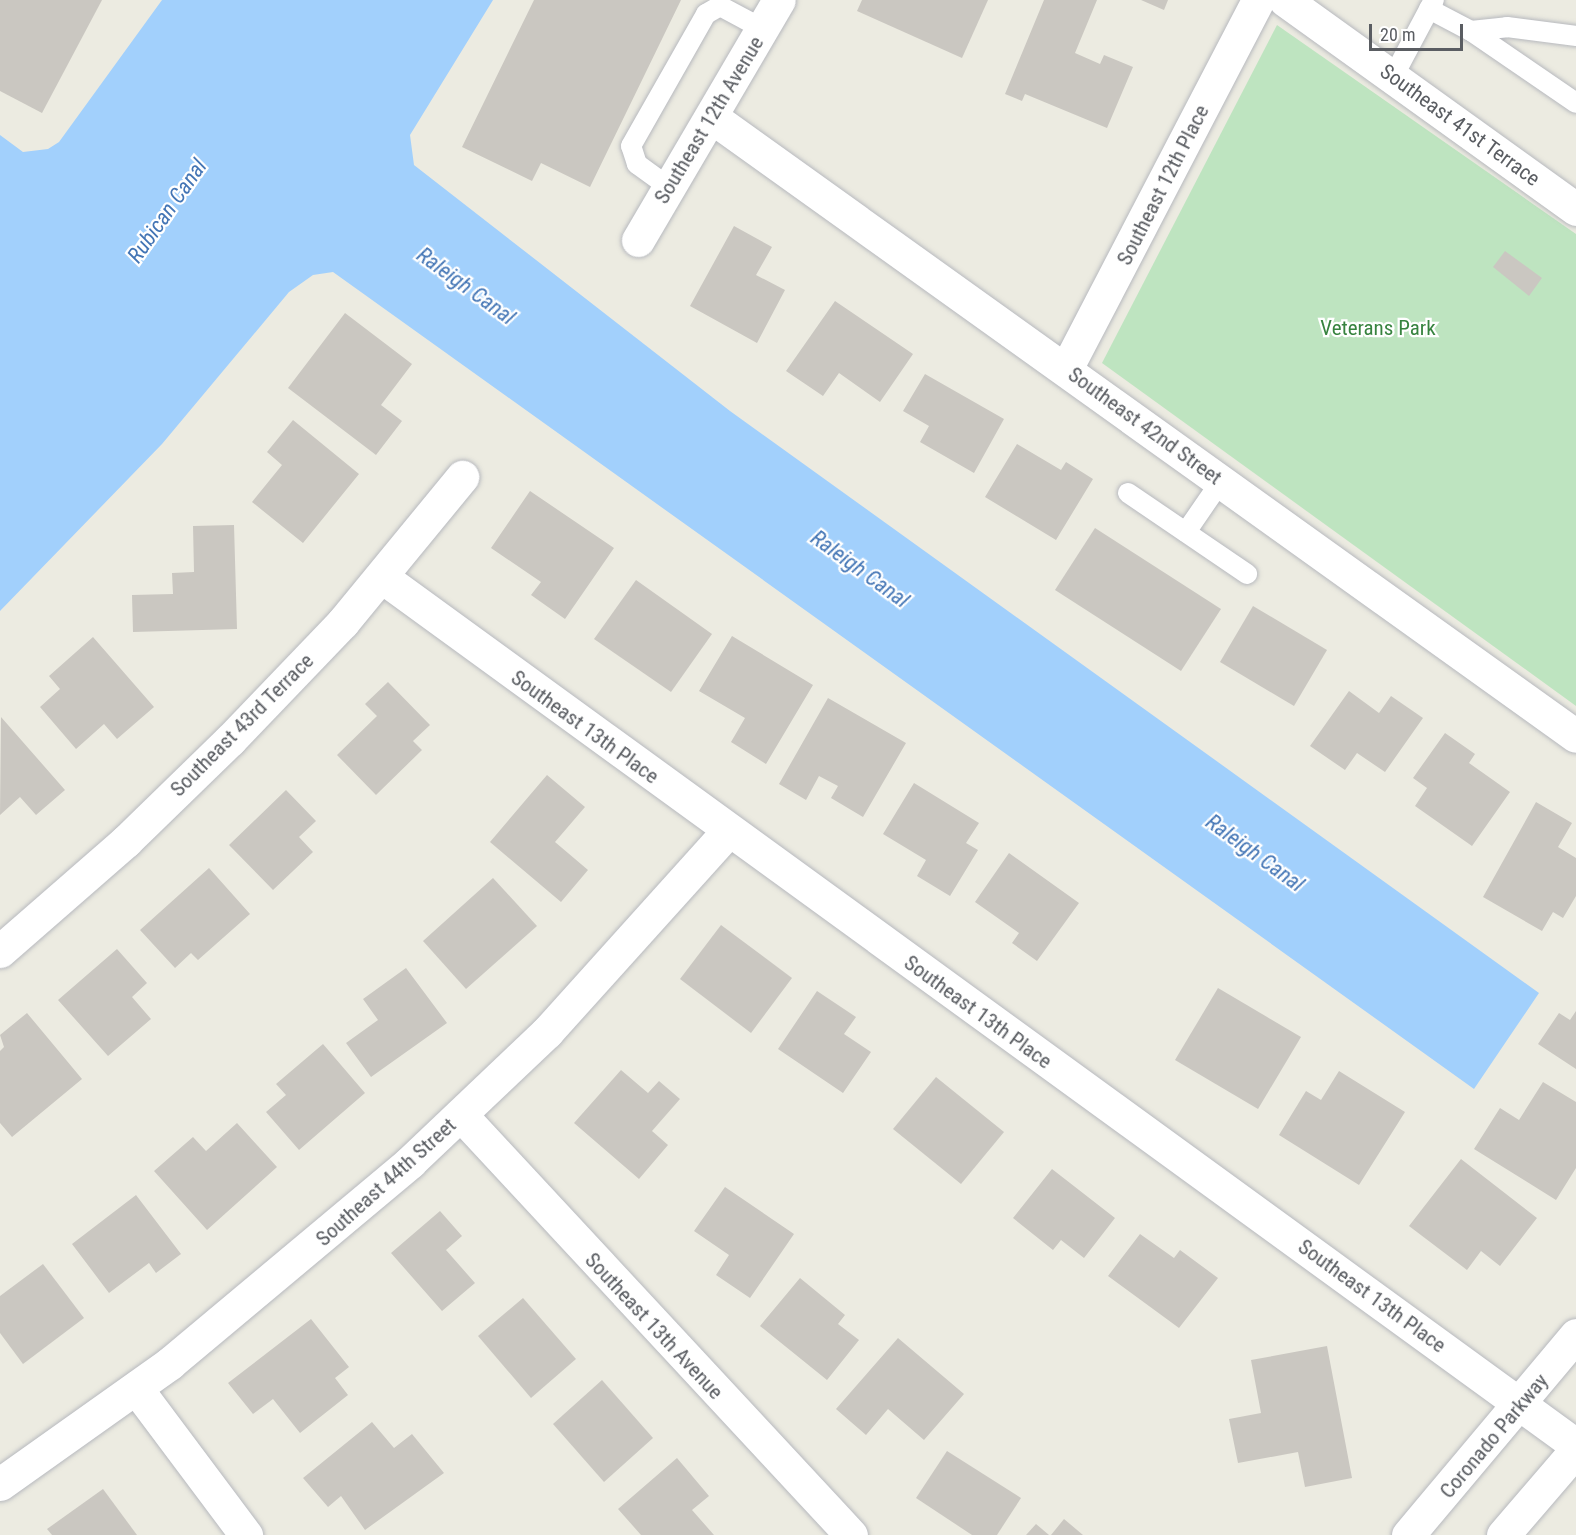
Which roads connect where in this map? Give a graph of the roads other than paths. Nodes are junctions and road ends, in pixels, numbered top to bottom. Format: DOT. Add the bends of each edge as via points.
graph roads {
  1 [pos="779,0"];
  2 [pos="1258,0"];
  3 [pos="1286,0"];
  4 [pos="1431,5"];
  5 [pos="764,29"];
  6 [pos="1471,31"];
  7 [pos="1576,36"];
  8 [pos="1393,77"];
  9 [pos="1576,103"];
  10 [pos="713,118"];
  11 [pos="670,188"];
  12 [pos="1576,209"];
  13 [pos="638,240"];
  14 [pos="1066,369"];
  15 [pos="462,477"];
  16 [pos="1221,481"];
  17 [pos="1128,493"];
  18 [pos="1186,532"];
  19 [pos="1247,574"];
  20 [pos="382,577"];
  21 [pos="1576,736"];
  22 [pos="728,831"];
  23 [pos="0,951"];
  24 [pos="460,1115"];
  25 [pos="1576,1335"];
  26 [pos="136,1388"];
  27 [pos="1522,1406"];
  28 [pos="1576,1445"];
  29 [pos="1576,1450"];
  30 [pos="0,1484"];
  31 [pos="246,1535"];
  32 [pos="851,1535"];
  33 [pos="1408,1535"];
  34 [pos="1503,1535"];
  1 -- 5 [label="street, Southeast 12th Avenue"];
  2 -- 14 [label="street, Southeast 12th Place"];
  3 -- 8 [label="street, Southeast 41st Terrace"];
  4 -- 6 [label="lane"];
  4 -- 8 [label="lane"];
  5 -- 10 [label="street, Southeast 12th Avenue"];
  5 -- 11 [label="lane" via="720,6 706,14 631,146 637,164"];
  6 -- 7 [label="lane" via="1507,27"];
  6 -- 9 [label="lane"];
  8 -- 12 [label="street, Southeast 41st Terrace"];
  10 -- 11 [label="street, Southeast 12th Avenue"];
  10 -- 14 [label="street, Southeast 42nd Street"];
  11 -- 13 [label="street, Southeast 12th Avenue"];
  14 -- 16 [label="street, Southeast 42nd Street"];
  15 -- 20 [label="street, Southeast 43rd Terrace"];
  16 -- 18 [label="lane"];
  16 -- 21 [label="street, Southeast 42nd Street"];
  17 -- 18 [label="lane"];
  18 -- 19 [label="lane"];
  20 -- 22 [label="street, Southeast 13th Place"];
  20 -- 23 [label="street, Southeast 43rd Terrace" via="206,764"];
  22 -- 24 [label="street, Southeast 44th Street" via="547,1032"];
  22 -- 27 [label="street, Southeast 13th Place"];
  24 -- 26 [label="street, Southeast 44th Street" via="305,1253"];
  24 -- 32 [label="street, Southeast 13th Avenue"];
  25 -- 27 [label="street, Coronado Parkway"];
  26 -- 30 [label="street, Southeast 44th Street"];
  26 -- 31 [label="street"];
  27 -- 28 [label="street, Southeast 13th Place"];
  27 -- 33 [label="street, Coronado Parkway"];
  29 -- 34 [label="street"];
}
